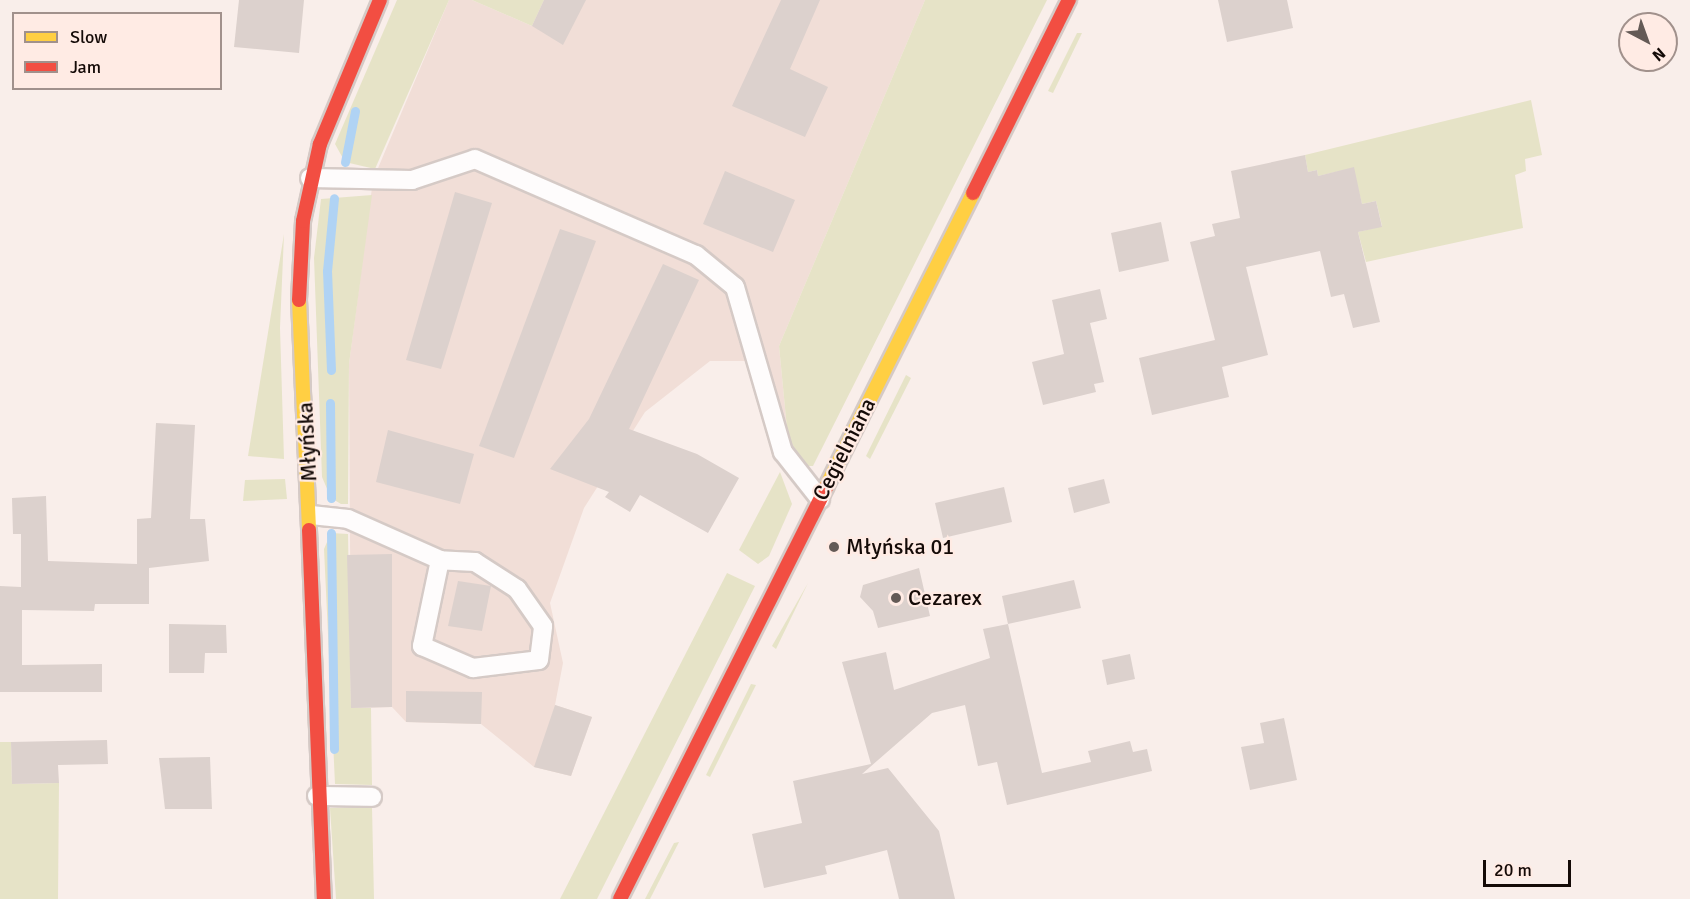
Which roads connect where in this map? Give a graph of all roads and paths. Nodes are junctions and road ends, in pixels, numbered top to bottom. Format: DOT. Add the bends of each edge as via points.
graph roads {
  1 [pos="380,0"];
  2 [pos="1069,0"];
  3 [pos="310,178"];
  4 [pos="820,499"];
  5 [pos="311,515"];
  6 [pos="440,561"];
  7 [pos="317,796"];
  8 [pos="372,797"];
  9 [pos="324,899"];
  10 [pos="620,899"];
  1 -- 3 [label="street, Młyńska"];
  2 -- 4 [label="street, Cegielniana"];
  3 -- 4 [label="lane" via="412,180 475,159 696,255 735,287 783,452"];
  3 -- 5 [label="street, Młyńska" via="299,294"];
  4 -- 10 [label="street, Cegielniana"];
  5 -- 6 [label="lane" via="348,519"];
  5 -- 7 [label="street, Młyńska"];
  6 -- 6 [label="lane" via="422,646 473,668 539,660 543,626 517,589 475,562"];
  7 -- 8 [label="lane"];
  7 -- 9 [label="street, Młyńska"];
}
